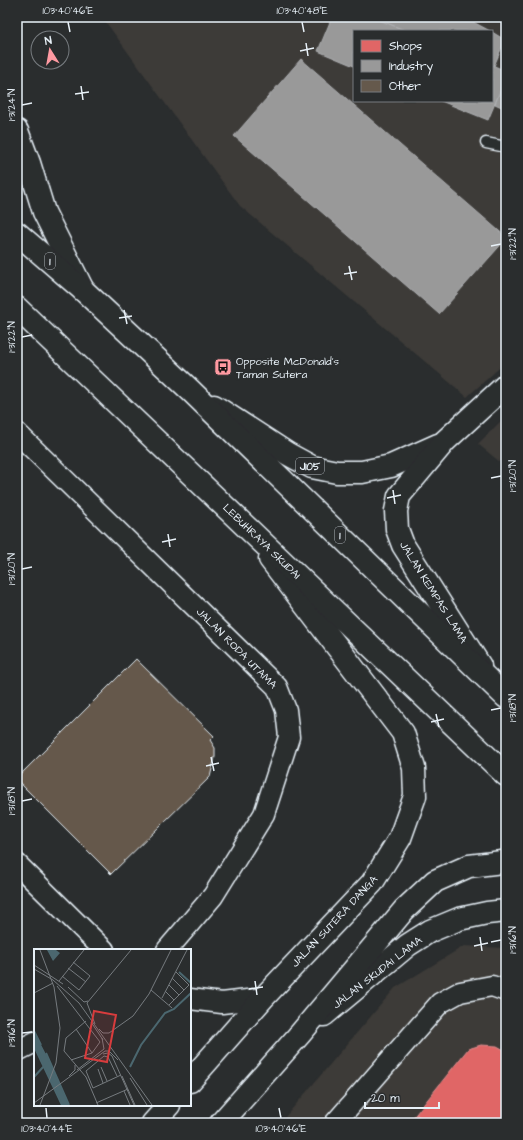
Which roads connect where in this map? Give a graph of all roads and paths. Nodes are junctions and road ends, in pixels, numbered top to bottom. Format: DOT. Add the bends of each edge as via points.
graph roads {
  1 [pos="17,131"];
  2 [pos="486,143"];
  3 [pos="506,147"];
  4 [pos="17,233"];
  5 [pos="83,290"];
  6 [pos="17,308"];
  7 [pos="506,385"];
  8 [pos="190,390"];
  9 [pos="17,433"];
  10 [pos="445,442"];
  11 [pos="243,523"];
  12 [pos="490,681"];
  13 [pos="506,697"];
  14 [pos="506,775"];
  15 [pos="506,862"];
  16 [pos="17,864"];
  17 [pos="506,911"];
  18 [pos="103,949"];
  19 [pos="168,949"];
  20 [pos="506,991"];
  21 [pos="263,998"];
  22 [pos="191,999"];
  23 [pos="300,1034"];
  24 [pos="34,1042"];
  25 [pos="17,1050"];
  26 [pos="191,1080"];
  27 [pos="168,1106"];
  28 [pos="153,1123"];
  29 [pos="221,1123"];
  30 [pos="335,1123"];
  1 -- 5 [label="main road" via="44,212"];
  2 -- 3 [label="lane"];
  4 -- 5 [label="main road, 1"];
  5 -- 8 [label="main road, 1"];
  6 -- 11 [label="main road, LEBUHRAYA SKUDAI"];
  7 -- 10 [label="main road, JALAN KEMPAS LAMA / J105"];
  8 -- 10 [label="main road, JALAN KEMPAS LAMA / J105" via="312,467 337,472 369,471 392,466"];
  8 -- 12 [label="main road, 1"];
  9 -- 19 [label="street, JALAN RODA UTAMA" via="277,687 286,710 288,737 264,814 213,896"];
  10 -- 12 [label="main road, JALAN KEMPAS LAMA / J105" via="399,496 396,511 397,529 414,564"];
  11 -- 14 [label="main road, LEBUHRAYA SKUDAI"];
  11 -- 21 [label="main road, JALAN SUTERA DANGA" via="403,733 414,768 415,796 400,838 372,883"];
  12 -- 13 [label="main road, 1"];
  15 -- 23 [label="main road" via="469,866 435,881 404,910"];
  16 -- 18 [label="street"];
  17 -- 23 [label="main road, JALAN SKUDAI LAMA" via="459,919 430,931 408,945"];
  20 -- 30 [label="street" via="492,986 460,992 440,1003"];
  21 -- 22 [label="street" via="222,1003"];
  21 -- 26 [label="main road, JALAN SUTERA DANGA"];
  23 -- 29 [label="main road"];
  24 -- 25 [label="street"];
  27 -- 28 [label="main road"];
}
